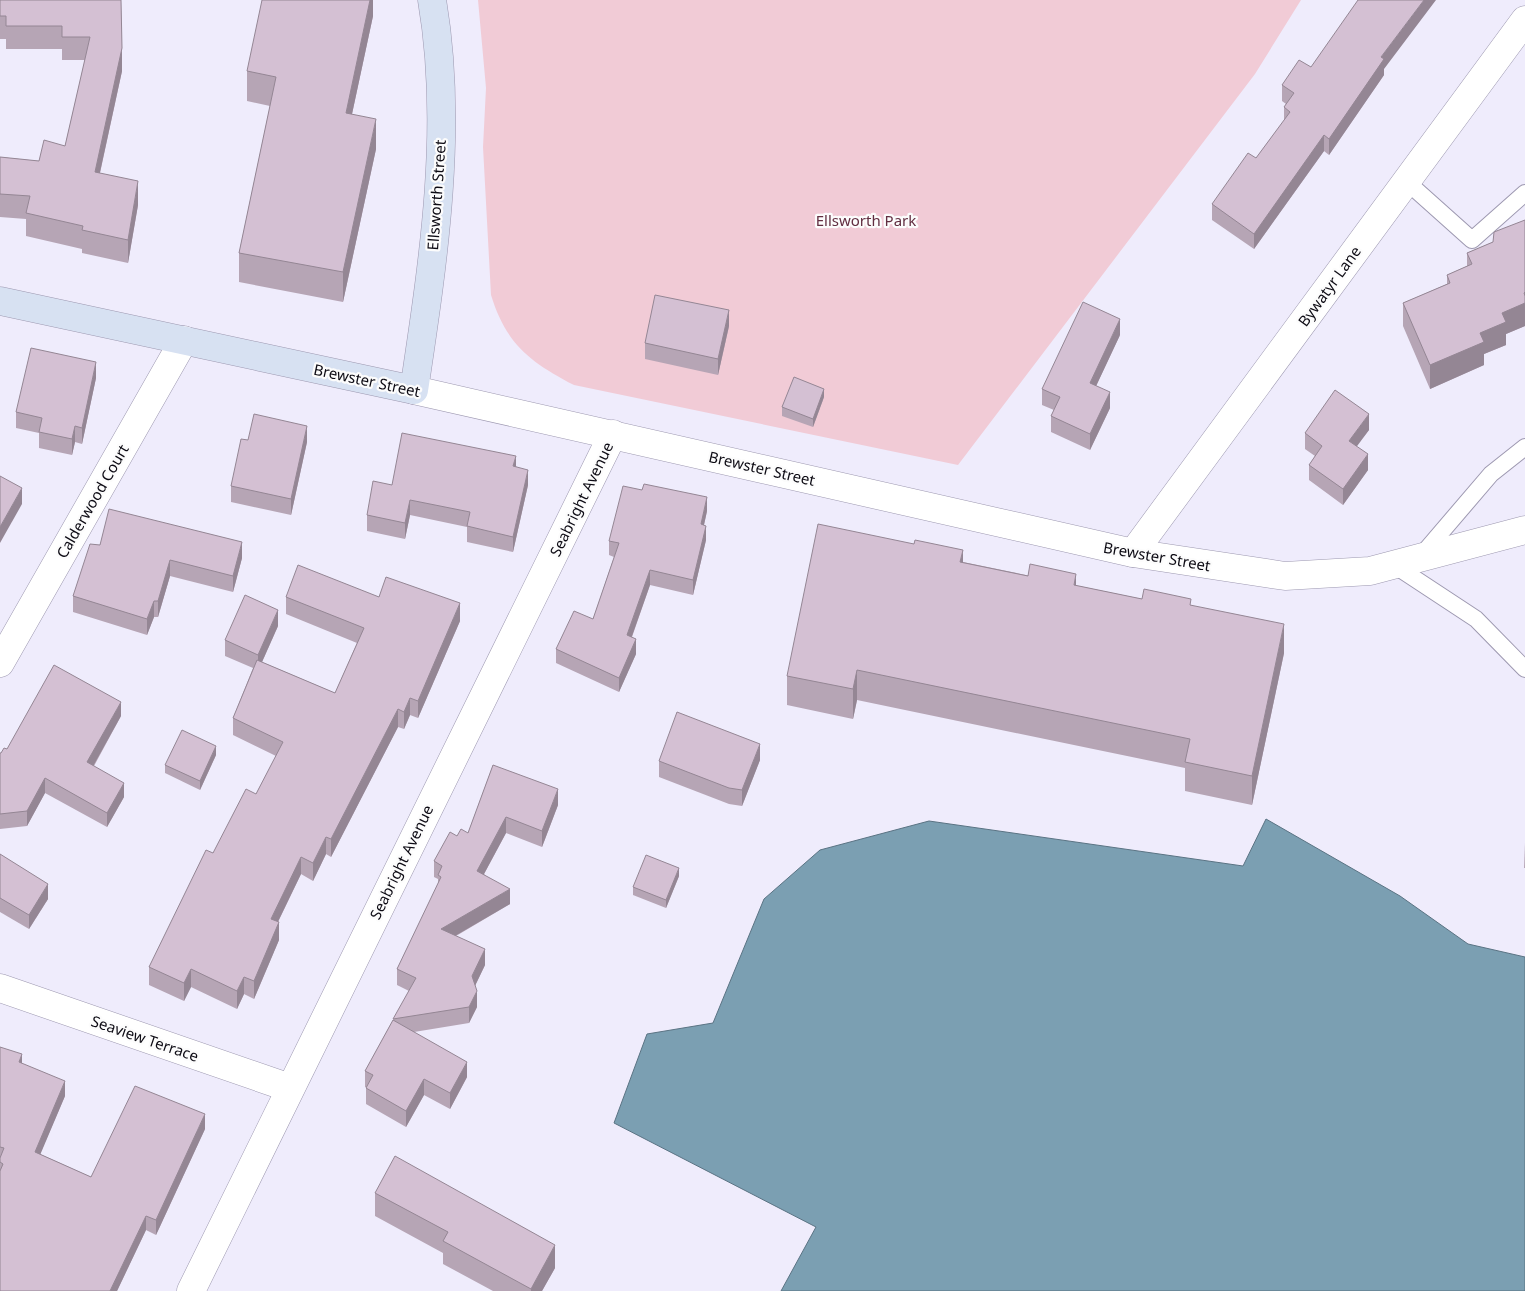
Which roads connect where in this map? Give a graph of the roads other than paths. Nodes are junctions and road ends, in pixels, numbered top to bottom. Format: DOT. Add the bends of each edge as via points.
graph roads {
  1 [pos="432,0"];
  2 [pos="1525,20"];
  3 [pos="1406,182"];
  4 [pos="1525,193"];
  5 [pos="0,301"];
  6 [pos="184,340"];
  7 [pos="414,390"];
  8 [pos="613,434"];
  9 [pos="1525,446"];
  10 [pos="1525,530"];
  11 [pos="1133,553"];
  12 [pos="1406,562"];
  13 [pos="0,663"];
  14 [pos="1525,669"];
  15 [pos="0,988"];
  16 [pos="290,1088"];
  17 [pos="191,1291"];
  1 -- 7 [label="street, Ellsworth Street" via="439,60 438,175 428,294"];
  2 -- 3 [label="street, Bywatyr Lane"];
  3 -- 4 [label="lane" via="1472,240"];
  3 -- 11 [label="street, Bywatyr Lane"];
  5 -- 6 [label="street, Brewster Street"];
  6 -- 7 [label="street, Brewster Street"];
  6 -- 13 [label="street, Calderwood Court"];
  7 -- 8 [label="street, Brewster Street"];
  8 -- 11 [label="street, Brewster Street"];
  8 -- 16 [label="street, Seabright Avenue"];
  9 -- 12 [label="lane" via="1491,474"];
  10 -- 12 [label="street, Brewster Street"];
  11 -- 12 [label="street, Brewster Street" via="1285,576 1370,571"];
  12 -- 14 [label="lane" via="1476,619"];
  15 -- 16 [label="street, Seaview Terrace"];
  16 -- 17 [label="street, Seabright Avenue"];
}
